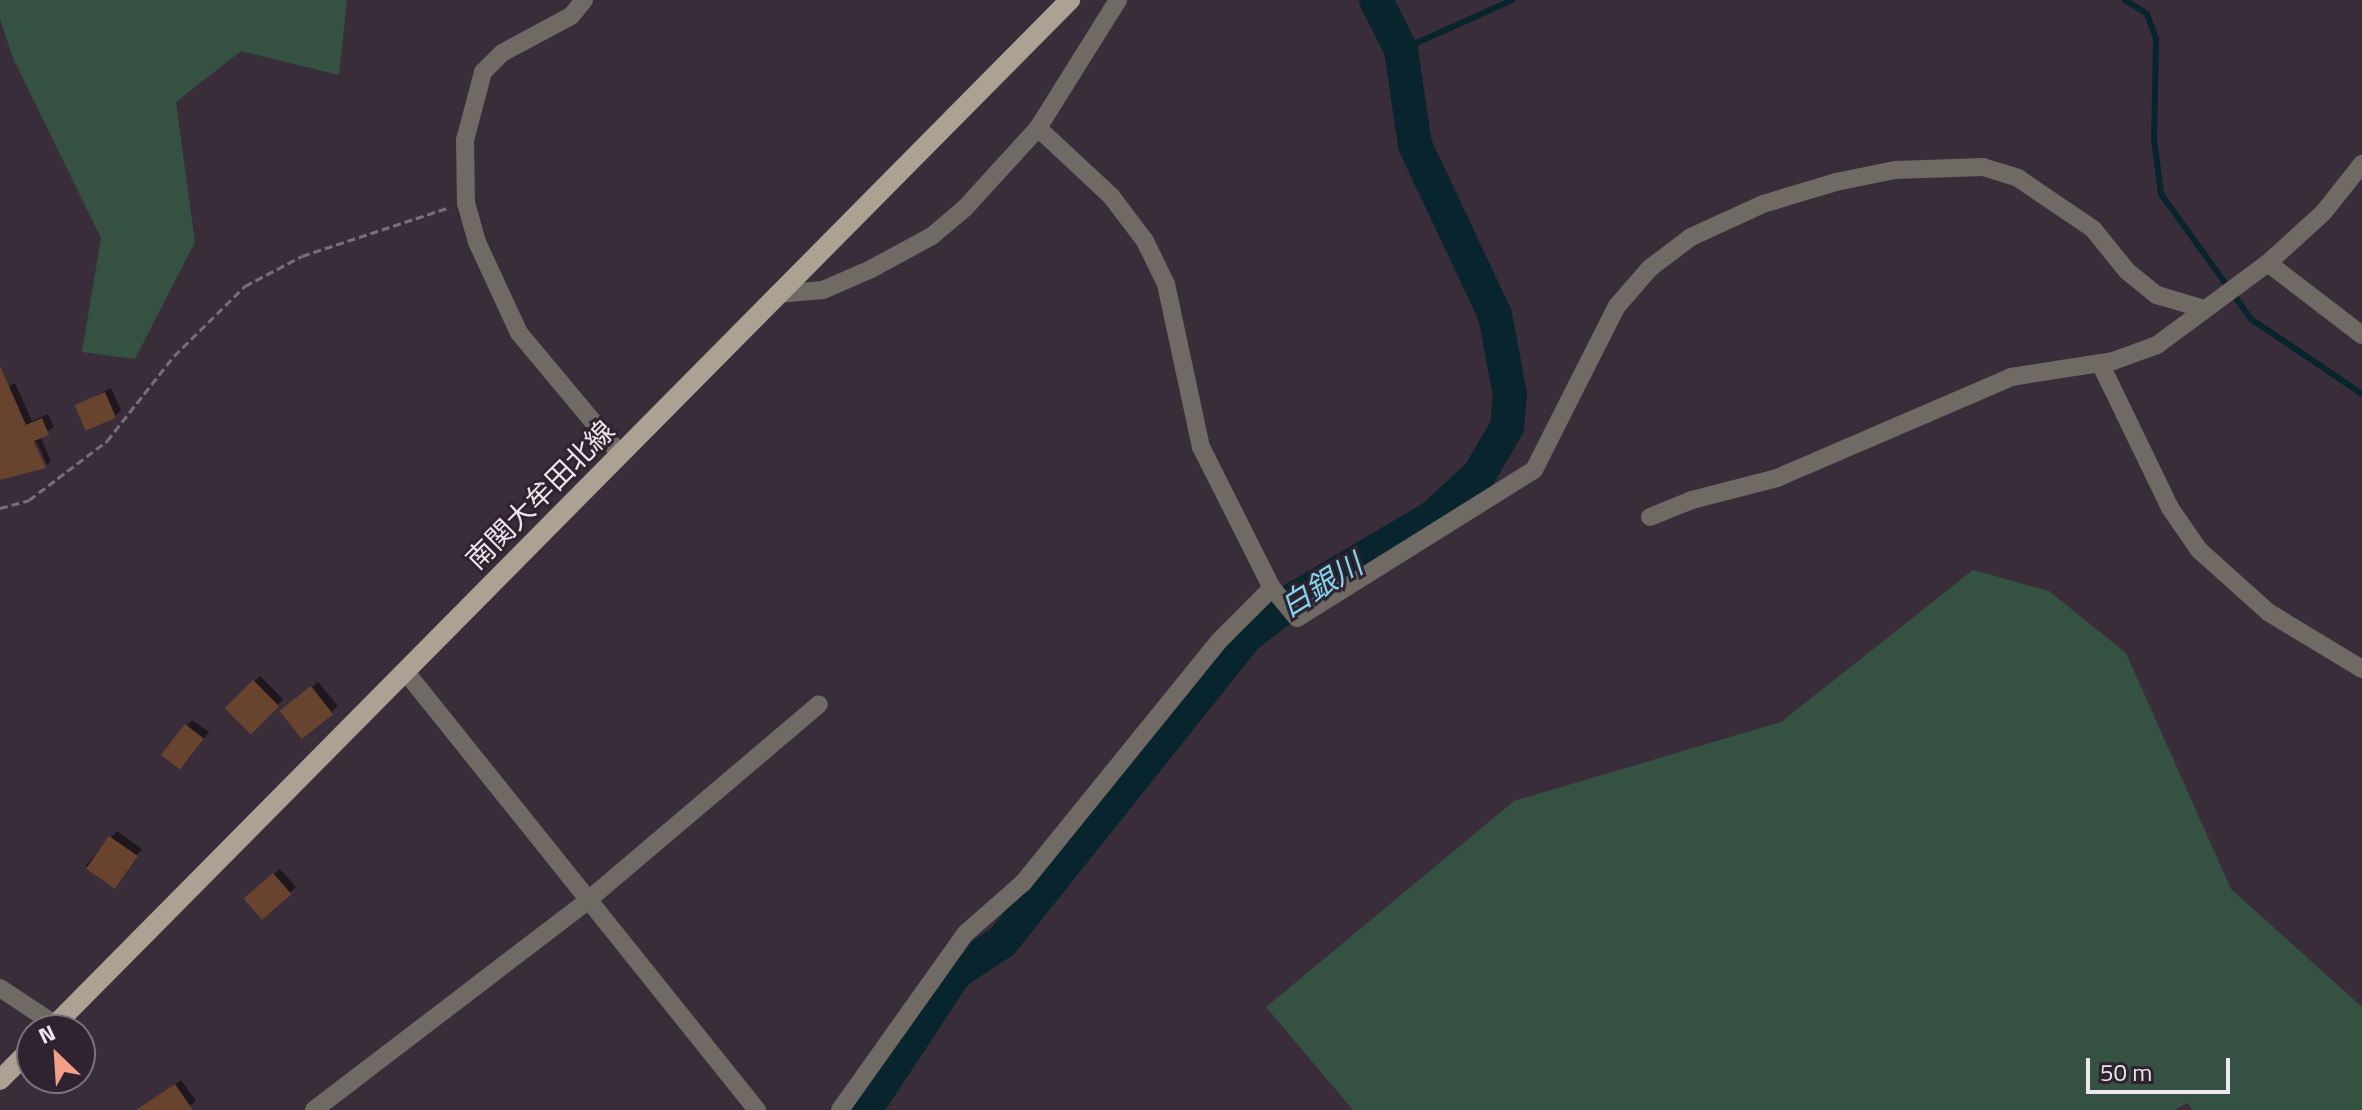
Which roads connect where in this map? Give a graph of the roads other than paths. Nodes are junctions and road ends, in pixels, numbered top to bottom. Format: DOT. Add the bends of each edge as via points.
graph roads {
  1 [pos="584,0"];
  2 [pos="1070,0"];
  3 [pos="1118,0"];
  4 [pos="1038,128"];
  5 [pos="2362,164"];
  6 [pos="2268,263"];
  7 [pos="777,294"];
  8 [pos="2201,308"];
  9 [pos="2362,335"];
  10 [pos="2100,363"];
  11 [pos="620,454"];
  12 [pos="1650,517"];
  13 [pos="1276,593"];
  14 [pos="2362,669"];
  15 [pos="405,671"];
  16 [pos="819,704"];
  17 [pos="587,901"];
  18 [pos="0,988"];
  19 [pos="35,1014"];
  20 [pos="66,1014"];
  21 [pos="16,1064"];
  22 [pos="0,1080"];
  23 [pos="314,1110"];
  24 [pos="757,1110"];
  25 [pos="840,1110"];
  1 -- 11 [label="street" via="571,16 502,53 483,72 465,140 466,203 477,242 519,333"];
  2 -- 7 [label="main road, 南関大牟田北線"];
  3 -- 4 [label="street"];
  4 -- 7 [label="street" via="932,236 823,290"];
  4 -- 13 [label="street" via="1111,196 1145,241 1166,284 1201,447"];
  5 -- 6 [label="street" via="2323,213"];
  6 -- 8 [label="street"];
  6 -- 9 [label="street"];
  7 -- 11 [label="main road, 南関大牟田北線"];
  8 -- 10 [label="street" via="2157,345"];
  8 -- 13 [label="street" via="2157,295 2081,220 2018,178 1983,167 1878,172 1763,204 1691,237 1650,268 1617,306 1534,470 1297,618"];
  10 -- 12 [label="street" via="2011,377 1777,478"];
  10 -- 14 [label="street" via="2170,508 2199,550 2268,612"];
  11 -- 15 [label="main road, 南関大牟田北線"];
  13 -- 25 [label="street" via="1219,641 1023,883 966,933"];
  15 -- 17 [label="street"];
  15 -- 20 [label="main road, 南関大牟田北線"];
  16 -- 17 [label="street"];
  17 -- 23 [label="street"];
  17 -- 24 [label="street"];
  18 -- 19 [label="street"];
  21 -- 22 [label="main road"];
}
